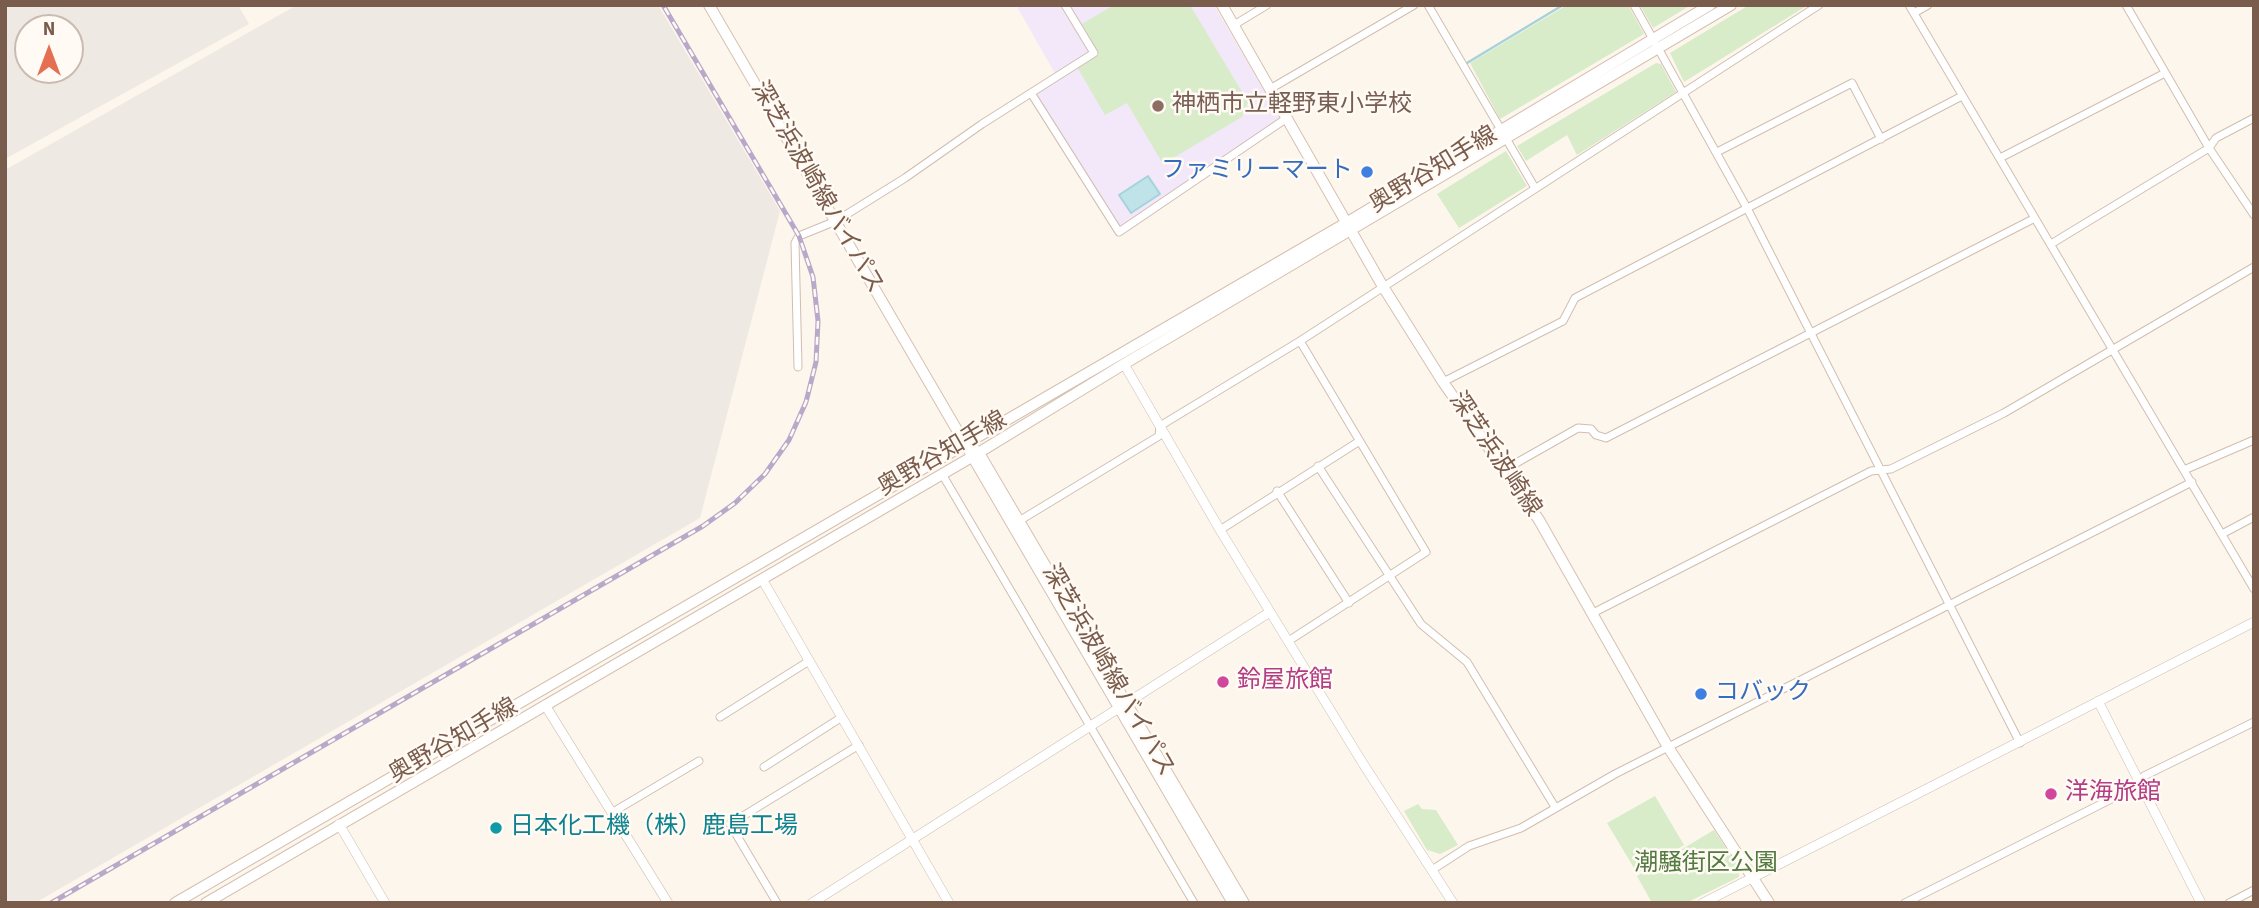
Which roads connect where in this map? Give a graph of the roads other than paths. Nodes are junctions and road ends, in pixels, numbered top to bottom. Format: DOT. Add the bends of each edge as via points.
graph roads {
  1 [pos="1065,5"];
  2 [pos="1223,5"];
  3 [pos="1267,5"];
  4 [pos="1415,5"];
  5 [pos="1429,5"];
  6 [pos="1634,5"];
  7 [pos="1710,5"];
  8 [pos="1731,5"];
  9 [pos="1819,5"];
  10 [pos="1909,5"];
  11 [pos="1928,5"];
  12 [pos="2128,6"];
  13 [pos="713,7"];
  14 [pos="1914,13"];
  15 [pos="1234,25"];
  16 [pos="1657,43"];
  17 [pos="2165,74"];
  18 [pos="1270,89"];
  19 [pos="1031,93"];
  20 [pos="1685,93"];
  21 [pos="1962,96"];
  22 [pos="1287,118"];
  23 [pos="2254,118"];
  24 [pos="1504,136"];
  25 [pos="1881,139"];
  26 [pos="2208,148"];
  27 [pos="1717,152"];
  28 [pos="2000,158"];
  29 [pos="1535,188"];
  30 [pos="1748,210"];
  31 [pos="2254,215"];
  32 [pos="2035,218"];
  33 [pos="836,221"];
  34 [pos="1349,227"];
  35 [pos="2051,244"];
  36 [pos="2254,267"];
  37 [pos="1382,285"];
  38 [pos="1810,335"];
  39 [pos="1300,341"];
  40 [pos="2115,350"];
  41 [pos="1124,364"];
  42 [pos="798,367"];
  43 [pos="1443,382"];
  44 [pos="1160,426"];
  45 [pos="2254,440"];
  46 [pos="1358,442"];
  47 [pos="965,443"];
  48 [pos="974,455"];
  49 [pos="1318,466"];
  50 [pos="1504,470"];
  51 [pos="1881,470"];
  52 [pos="2184,470"];
  53 [pos="942,474"];
  54 [pos="2192,481"];
  55 [pos="1278,491"];
  56 [pos="2254,517"];
  57 [pos="1019,521"];
  58 [pos="1220,530"];
  59 [pos="2222,534"];
  60 [pos="1389,578"];
  61 [pos="762,579"];
  62 [pos="2254,589"];
  63 [pos="1349,603"];
  64 [pos="1950,605"];
  65 [pos="1270,612"];
  66 [pos="1591,614"];
  67 [pos="2254,622"];
  68 [pos="1290,640"];
  69 [pos="809,661"];
  70 [pos="2098,701"];
  71 [pos="545,705"];
  72 [pos="1121,705"];
  73 [pos="719,717"];
  74 [pos="842,717"];
  75 [pos="2254,722"];
  76 [pos="1090,727"];
  77 [pos="2020,743"];
  78 [pos="859,745"];
  79 [pos="1668,747"];
  80 [pos="699,761"];
  81 [pos="764,767"];
  82 [pos="2139,782"];
  83 [pos="1555,807"];
  84 [pos="613,812"];
  85 [pos="339,824"];
  86 [pos="914,839"];
  87 [pos="1432,870"];
  88 [pos="1753,876"];
  89 [pos="2254,890"];
  90 [pos="174,903"];
  91 [pos="206,903"];
  92 [pos="385,903"];
  93 [pos="668,903"];
  94 [pos="777,903"];
  95 [pos="812,903"];
  96 [pos="949,903"];
  97 [pos="1194,903"];
  98 [pos="1233,903"];
  99 [pos="1244,903"];
  100 [pos="1453,903"];
  101 [pos="1703,903"];
  102 [pos="1769,903"];
  103 [pos="1905,903"];
  104 [pos="2201,903"];
  105 [pos="2228,903"];
  1 -- 19 [label="street" via="1094,53"];
  2 -- 15 [label="main road, 深芝浜波崎線"];
  3 -- 15 [label="street"];
  4 -- 18 [label="street"];
  5 -- 24 [label="street"];
  6 -- 16 [label="street"];
  7 -- 16 [label="main road, 奥野谷知手線"];
  8 -- 16 [label="main road, 奥野谷知手線"];
  9 -- 20 [label="street"];
  10 -- 14 [label="street"];
  11 -- 14 [label="street"];
  12 -- 17 [label="street"];
  13 -- 33 [label="main road, 深芝浜波崎線バイパス"];
  14 -- 21 [label="street"];
  15 -- 18 [label="main road, 深芝浜波崎線"];
  16 -- 20 [label="street"];
  16 -- 24 [label="main road, 奥野谷知手線"];
  17 -- 26 [label="street"];
  17 -- 28 [label="street"];
  18 -- 22 [label="main road, 深芝浜波崎線"];
  19 -- 22 [label="street" via="1119,232"];
  19 -- 33 [label="street"];
  20 -- 27 [label="street"];
  20 -- 29 [label="street"];
  21 -- 25 [label="street"];
  21 -- 28 [label="street"];
  22 -- 34 [label="main road, 深芝浜波崎線"];
  23 -- 26 [label="street" via="2216,138"];
  24 -- 29 [label="street"];
  24 -- 34 [label="main road, 奥野谷知手線"];
  25 -- 27 [label="street" via="1852,83"];
  25 -- 30 [label="street"];
  26 -- 31 [label="street"];
  26 -- 35 [label="street"];
  27 -- 30 [label="street"];
  28 -- 32 [label="street"];
  29 -- 37 [label="street"];
  30 -- 38 [label="street"];
  30 -- 43 [label="street" via="1575,298 1563,321"];
  32 -- 35 [label="street"];
  32 -- 38 [label="street"];
  33 -- 42 [label="street" via="799,236 795,243"];
  33 -- 47 [label="main road, 深芝浜波崎線バイパス"];
  34 -- 37 [label="main road, 深芝浜波崎線"];
  34 -- 41 [label="main road, 奥野谷知手線"];
  34 -- 47 [label="main road, 奥野谷知手線"];
  35 -- 40 [label="street"];
  36 -- 40 [label="street"];
  37 -- 39 [label="street"];
  37 -- 43 [label="main road, 深芝浜波崎線"];
  38 -- 50 [label="street" via="1606,438 1591,429 1577,428"];
  38 -- 51 [label="street"];
  39 -- 44 [label="street"];
  39 -- 46 [label="street"];
  40 -- 51 [label="street" via="2004,413 1891,470"];
  40 -- 52 [label="street"];
  41 -- 44 [label="street"];
  41 -- 48 [label="main road, 奥野谷知手線"];
  43 -- 50 [label="main road, 深芝浜波崎線"];
  44 -- 57 [label="street" via="1158,436"];
  44 -- 58 [label="street"];
  45 -- 52 [label="street"];
  46 -- 49 [label="street"];
  46 -- 60 [label="street" via="1426,552"];
  47 -- 48 [label="main road, 深芝浜波崎線バイパス"];
  47 -- 90 [label="main road, 奥野谷知手線"];
  48 -- 53 [label="main road, 奥野谷知手線"];
  48 -- 57 [label="main road, 深芝浜波崎線バイパス"];
  48 -- 72 [label="main road, 深芝浜波崎線バイパス"];
  49 -- 55 [label="street"];
  49 -- 60 [label="street"];
  50 -- 66 [label="main road, 深芝浜波崎線" via="1539,520"];
  51 -- 64 [label="street"];
  51 -- 66 [label="street" via="1871,471"];
  52 -- 54 [label="street"];
  53 -- 61 [label="main road, 奥野谷知手線"];
  53 -- 76 [label="street"];
  54 -- 59 [label="street"];
  54 -- 64 [label="street"];
  55 -- 58 [label="street"];
  55 -- 63 [label="street"];
  56 -- 59 [label="street"];
  57 -- 72 [label="main road, 深芝浜波崎線バイパス"];
  58 -- 65 [label="street"];
  59 -- 62 [label="street"];
  60 -- 63 [label="street"];
  60 -- 83 [label="street" via="1422,624 1467,662"];
  61 -- 69 [label="street"];
  61 -- 71 [label="main road, 奥野谷知手線"];
  63 -- 68 [label="street"];
  64 -- 77 [label="street"];
  64 -- 79 [label="street"];
  65 -- 68 [label="street"];
  65 -- 72 [label="street"];
  66 -- 79 [label="main road, 深芝浜波崎線"];
  67 -- 70 [label="street"];
  68 -- 87 [label="street"];
  69 -- 73 [label="street"];
  69 -- 74 [label="street"];
  70 -- 77 [label="street"];
  70 -- 82 [label="street"];
  71 -- 84 [label="street"];
  71 -- 85 [label="main road, 奥野谷知手線"];
  72 -- 76 [label="street"];
  72 -- 98 [label="main road, 深芝浜波崎線バイパス"];
  72 -- 99 [label="main road, 深芝浜波崎線バイパス"];
  74 -- 78 [label="street"];
  74 -- 81 [label="street"];
  75 -- 82 [label="street"];
  76 -- 86 [label="street"];
  76 -- 97 [label="street"];
  77 -- 88 [label="street"];
  78 -- 86 [label="street"];
  78 -- 94 [label="street" via="730,824"];
  79 -- 83 [label="street"];
  79 -- 88 [label="main road, 深芝浜波崎線"];
  80 -- 84 [label="street"];
  82 -- 103 [label="street"];
  82 -- 104 [label="street"];
  83 -- 87 [label="street" via="1521,828 1469,846"];
  84 -- 93 [label="street"];
  85 -- 91 [label="main road, 奥野谷知手線"];
  85 -- 92 [label="street"];
  86 -- 95 [label="street"];
  86 -- 96 [label="street"];
  87 -- 100 [label="street"];
  88 -- 101 [label="street"];
  88 -- 102 [label="main road, 深芝浜波崎線"];
  89 -- 105 [label="street"];
}
